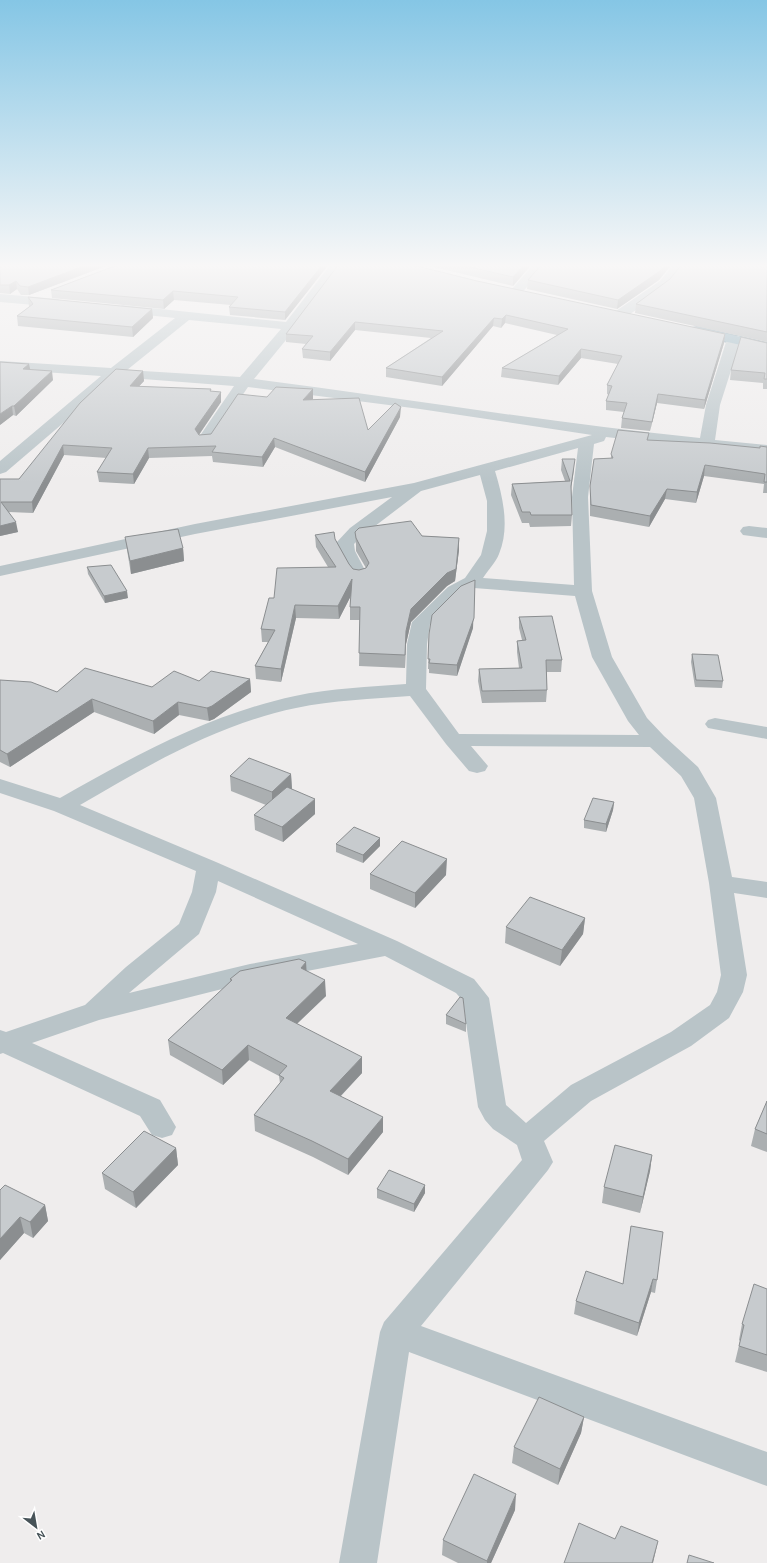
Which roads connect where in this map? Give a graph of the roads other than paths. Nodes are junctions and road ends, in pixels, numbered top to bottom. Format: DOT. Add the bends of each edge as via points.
graph roads {
  1 [pos="160,337"];
  2 [pos="281,337"];
  3 [pos="724,337"];
  4 [pos="734,339"];
  5 [pos="767,347"];
  6 [pos="0,365"];
  7 [pos="114,373"];
  8 [pos="244,382"];
  9 [pos="616,434"];
  10 [pos="205,440"];
  11 [pos="587,441"];
  12 [pos="708,444"];
  13 [pos="767,450"];
  14 [pos="0,469"];
  15 [pos="486,469"];
  16 [pos="415,488"];
  17 [pos="749,531"];
  18 [pos="767,533"];
  19 [pos="0,571"];
  20 [pos="359,576"];
  21 [pos="470,582"];
  22 [pos="583,591"];
  23 [pos="416,689"];
  24 [pos="715,724"];
  25 [pos="767,733"];
  26 [pos="453,740"];
  27 [pos="656,741"];
  28 [pos="477,766"];
  29 [pos="0,786"];
  30 [pos="62,806"];
  31 [pos="208,867"];
  32 [pos="721,882"];
  33 [pos="767,890"];
  34 [pos="388,947"];
  35 [pos="93,1012"];
  36 [pos="1,1042"];
  37 [pos="162,1127"];
  38 [pos="528,1138"];
  39 [pos="396,1332"];
  40 [pos="767,1470"];
  41 [pos="358,1563"];
  1 -- 7 [label="street"];
  2 -- 8 [label="street"];
  3 -- 4 [label="highway"];
  4 -- 5 [label="highway"];
  4 -- 12 [label="street" via="713,406"];
  6 -- 7 [label="street"];
  7 -- 8 [label="street"];
  7 -- 14 [label="street"];
  8 -- 9 [label="street"];
  8 -- 10 [label="street"];
  9 -- 11 [label="street"];
  9 -- 12 [label="street"];
  11 -- 15 [label="street"];
  11 -- 22 [label="street" via="580,497"];
  12 -- 13 [label="street"];
  15 -- 16 [label="street"];
  15 -- 21 [label="street" via="495,501 496,531 490,555"];
  16 -- 19 [label="street" via="195,529"];
  16 -- 20 [label="street" via="356,532 346,543 346,551"];
  17 -- 18 [label="street"];
  21 -- 22 [label="street"];
  21 -- 23 [label="street" via="454,591 422,622 417,644"];
  22 -- 27 [label="street" via="602,657 638,721"];
  23 -- 26 [label="street"];
  23 -- 30 [label="street" via="310,699 244,715 145,760"];
  24 -- 25 [label="street"];
  26 -- 27 [label="street"];
  26 -- 28 [label="street"];
  27 -- 32 [label="street" via="690,772 705,798"];
  29 -- 30 [label="street"];
  30 -- 31 [label="street"];
  31 -- 34 [label="street"];
  31 -- 35 [label="street" via="204,892 190,928"];
  32 -- 33 [label="street"];
  32 -- 38 [label="street" via="734,975 730,992 720,1011 681,1039 581,1093"];
  34 -- 35 [label="street" via="250,973"];
  34 -- 38 [label="street" via="465,986 476,998 492,1107 504,1122"];
  35 -- 36 [label="street"];
  36 -- 37 [label="street" via="150,1108"];
  38 -- 39 [label="street" via="538,1162"];
  39 -- 40 [label="street"];
  39 -- 41 [label="street"];
}
